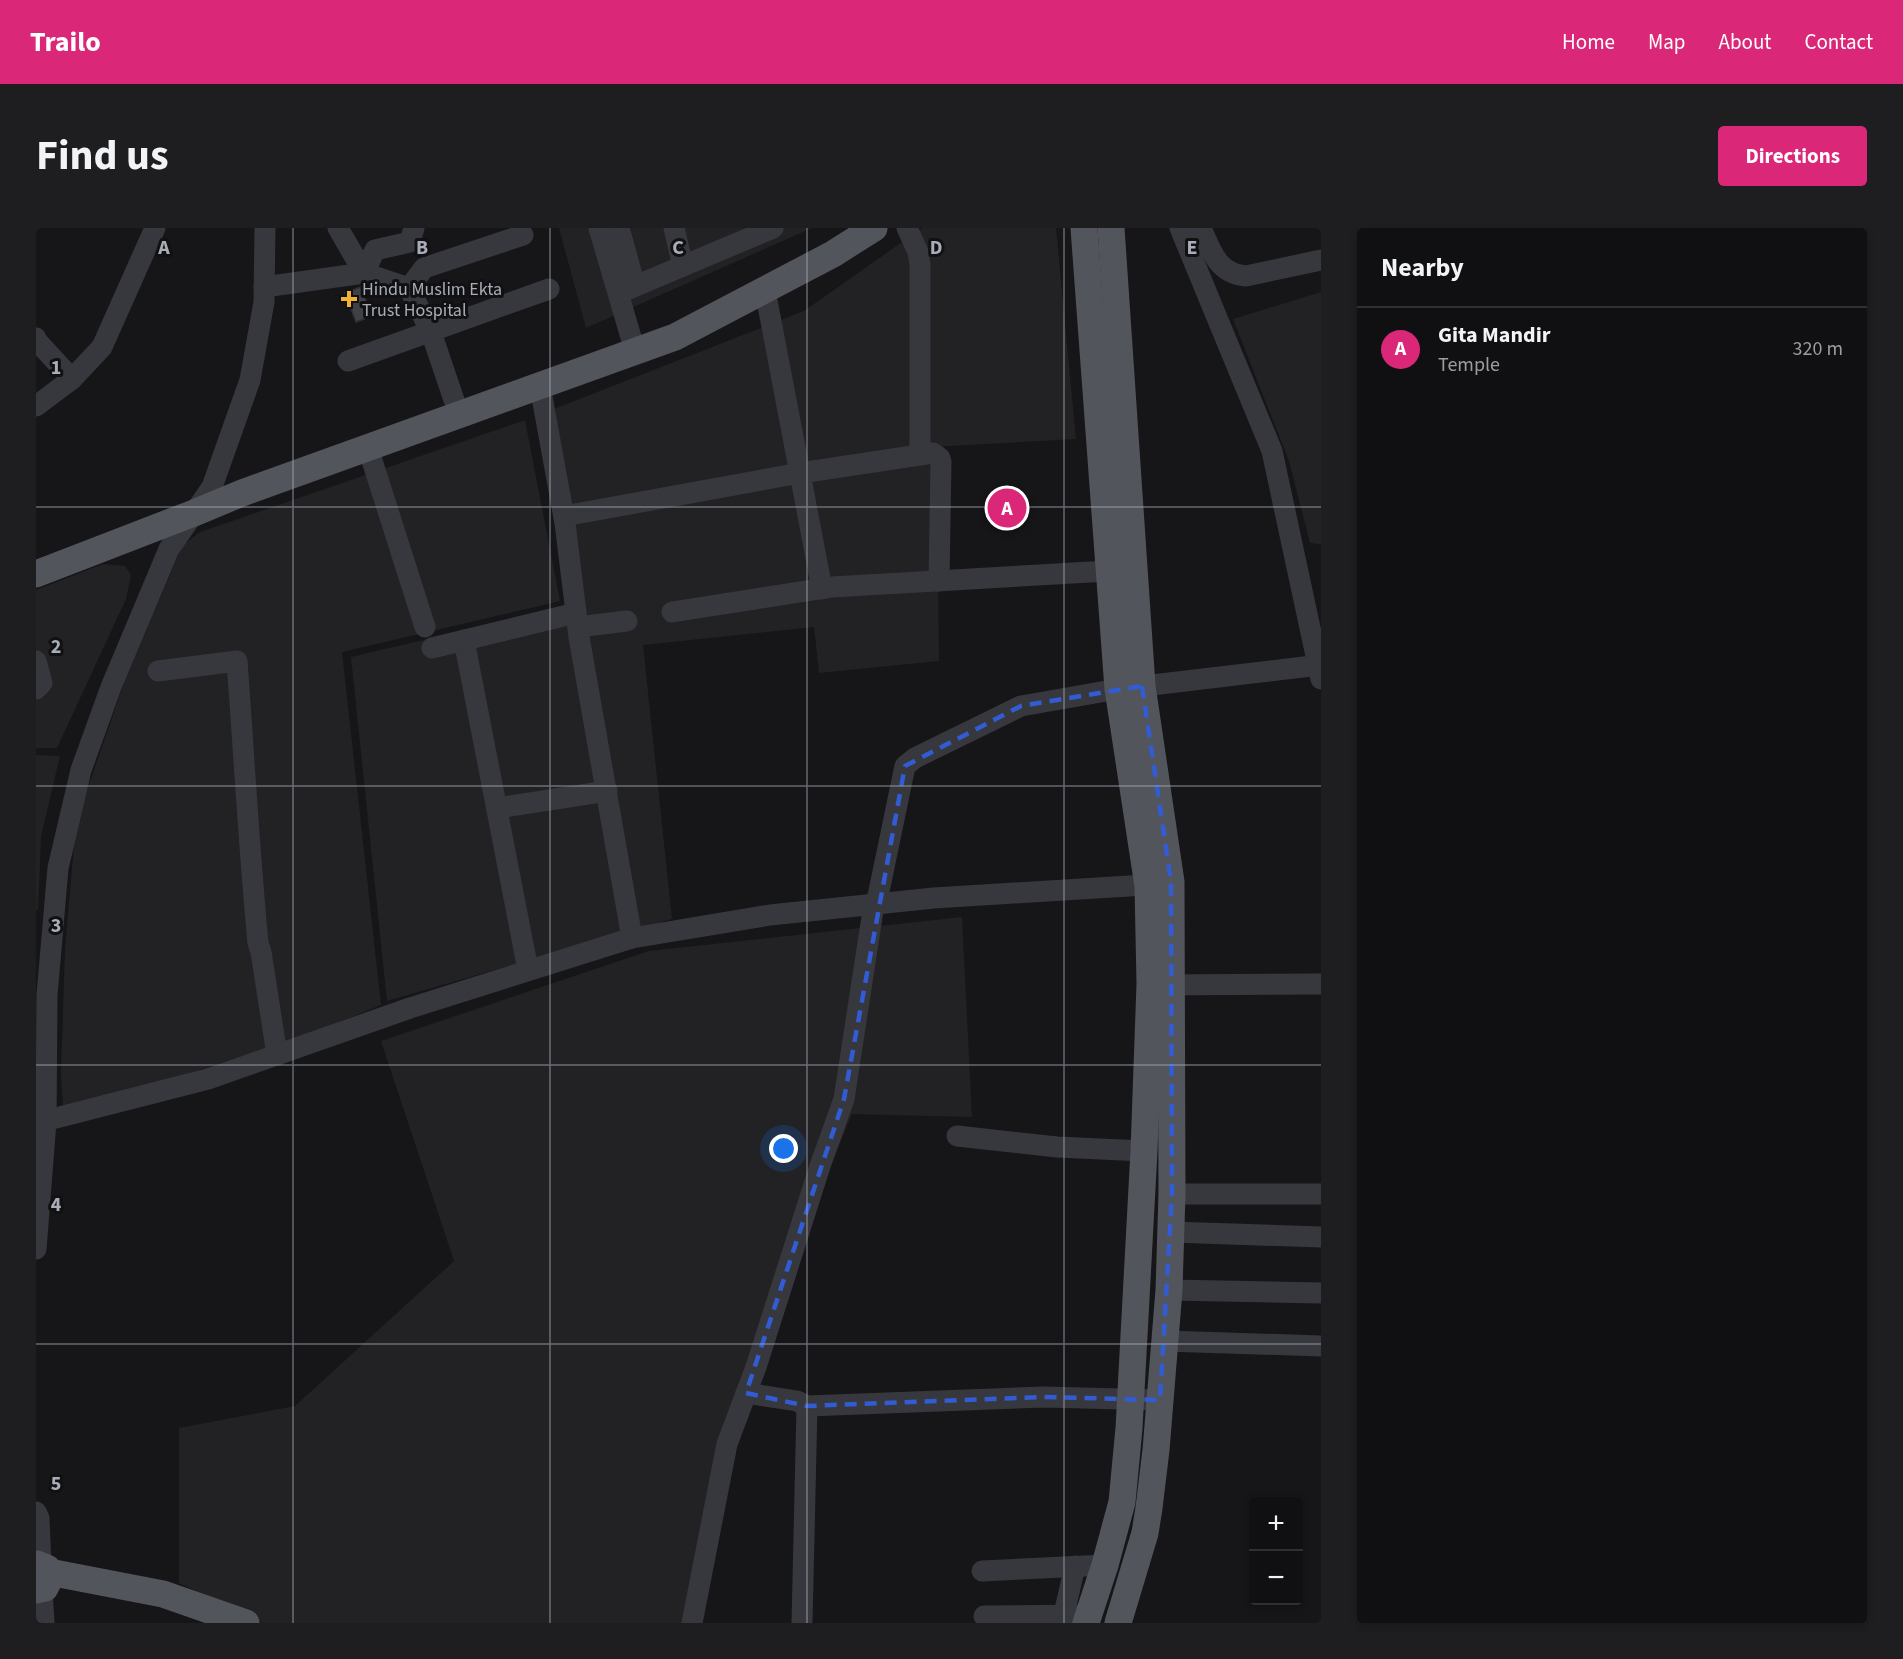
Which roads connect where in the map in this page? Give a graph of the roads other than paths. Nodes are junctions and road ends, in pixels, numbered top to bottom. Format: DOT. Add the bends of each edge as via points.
graph roads {
  1 [pos="155,228"];
  2 [pos="266,228"];
  3 [pos="338,228"];
  4 [pos="599,228"];
  5 [pos="619,228"];
  6 [pos="674,228"];
  7 [pos="773,228"];
  8 [pos="845,228"];
  9 [pos="874,228"];
  10 [pos="907,228"];
  11 [pos="1084,228"];
  12 [pos="1111,228"];
  13 [pos="1180,228"];
  14 [pos="1201,228"];
  15 [pos="744,234"];
  16 [pos="412,235"];
  17 [pos="523,235"];
  18 [pos="1321,260"];
  19 [pos="683,266"];
  20 [pos="424,268"];
  21 [pos="364,273"];
  22 [pos="264,287"];
  23 [pos="409,288"];
  24 [pos="549,289"];
  25 [pos="627,290"];
  26 [pos="765,290"];
  27 [pos="432,332"];
  28 [pos="36,338"];
  29 [pos="633,344"];
  30 [pos="348,361"];
  31 [pos="72,379"];
  32 [pos="540,386"];
  33 [pos="454,400"];
  34 [pos="36,406"];
  35 [pos="368,448"];
  36 [pos="920,454"];
  37 [pos="801,472"];
  38 [pos="212,487"];
  39 [pos="194,513"];
  40 [pos="564,516"];
  41 [pos="36,558"];
  42 [pos="1108,571"];
  43 [pos="36,574"];
  44 [pos="939,580"];
  45 [pos="822,589"];
  46 [pos="672,612"];
  47 [pos="577,620"];
  48 [pos="627,621"];
  49 [pos="425,627"];
  50 [pos="464,640"];
  51 [pos="432,648"];
  52 [pos="36,661"];
  53 [pos="1320,670"];
  54 [pos="158,671"];
  55 [pos="1130,688"];
  56 [pos="36,689"];
  57 [pos="607,791"];
  58 [pos="497,808"];
  59 [pos="1160,884"];
  60 [pos="874,904"];
  61 [pos="632,938"];
  62 [pos="528,970"];
  63 [pos="1321,984"];
  64 [pos="1160,985"];
  65 [pos="277,1055"];
  66 [pos="41,1122"];
  67 [pos="957,1136"];
  68 [pos="1144,1151"];
  69 [pos="1172,1194"];
  70 [pos="1321,1194"];
  71 [pos="1170,1232"];
  72 [pos="1321,1237"];
  73 [pos="36,1249"];
  74 [pos="1169,1290"];
  75 [pos="1321,1293"];
  76 [pos="1165,1341"];
  77 [pos="1321,1346"];
  78 [pos="746,1393"];
  79 [pos="1130,1398"];
  80 [pos="1160,1400"];
  81 [pos="807,1406"];
  82 [pos="36,1512"];
  83 [pos="1105,1565"];
  84 [pos="1075,1566"];
  85 [pos="982,1571"];
  86 [pos="41,1582"];
  87 [pos="984,1616"];
  88 [pos="1079,1618"];
  89 [pos="37,1623"];
  90 [pos="44,1623"];
  91 [pos="214,1623"];
  92 [pos="246,1623"];
  93 [pos="692,1623"];
  94 [pos="802,1623"];
  95 [pos="1118,1623"];
  1 -- 31 [label="street" via="102,347"];
  2 -- 22 [label="street"];
  3 -- 21 [label="street"];
  4 -- 25 [label="street"];
  5 -- 25 [label="street"];
  6 -- 19 [label="street"];
  7 -- 15 [label="street"];
  8 -- 29 [label="main road"];
  9 -- 26 [label="main road"];
  10 -- 36 [label="street" via="920,265"];
  11 -- 42 [label="main road"];
  12 -- 55 [label="main road"];
  13 -- 53 [label="street" via="1272,451"];
  14 -- 18 [label="street" via="1214,257 1234,275 1246,276"];
  15 -- 19 [label="street"];
  16 -- 20 [label="street"];
  16 -- 21 [label="street" via="375,250"];
  17 -- 20 [label="street"];
  19 -- 25 [label="street"];
  20 -- 23 [label="street"];
  21 -- 22 [label="street"];
  21 -- 23 [label="street"];
  22 -- 38 [label="street" via="250,380"];
  23 -- 27 [label="street"];
  24 -- 27 [label="street"];
  25 -- 29 [label="street"];
  26 -- 29 [label="main road" via="675,337"];
  26 -- 37 [label="street"];
  27 -- 30 [label="street"];
  27 -- 33 [label="street"];
  28 -- 31 [label="street"];
  29 -- 32 [label="main road"];
  29 -- 33 [label="main road"];
  31 -- 34 [label="street"];
  32 -- 35 [label="main road"];
  32 -- 40 [label="street"];
  33 -- 38 [label="main road"];
  35 -- 39 [label="main road"];
  35 -- 49 [label="street"];
  36 -- 37 [label="street"];
  36 -- 44 [label="street" via="933,453 940,458"];
  37 -- 40 [label="street"];
  37 -- 45 [label="street"];
  38 -- 39 [label="street"];
  38 -- 41 [label="main road"];
  39 -- 43 [label="main road"];
  39 -- 66 [label="street" via="169,549 81,770 58,868"];
  40 -- 47 [label="street"];
  42 -- 44 [label="street"];
  42 -- 55 [label="main road"];
  44 -- 45 [label="street"];
  45 -- 46 [label="street"];
  47 -- 48 [label="street"];
  47 -- 50 [label="street"];
  47 -- 57 [label="street"];
  50 -- 51 [label="street"];
  50 -- 58 [label="street"];
  52 -- 56 [label="street" via="42,679"];
  53 -- 55 [label="street"];
  54 -- 65 [label="street" via="237,662 258,943"];
  55 -- 59 [label="main road"];
  55 -- 60 [label="street" via="1021,706 905,766"];
  57 -- 58 [label="street"];
  57 -- 61 [label="street"];
  58 -- 62 [label="street"];
  59 -- 60 [label="street"];
  59 -- 64 [label="main road"];
  60 -- 61 [label="street" via="770,915"];
  60 -- 78 [label="street" via="844,1099"];
  61 -- 62 [label="street"];
  62 -- 65 [label="street"];
  63 -- 64 [label="street"];
  64 -- 68 [label="main road"];
  64 -- 69 [label="main road"];
  65 -- 66 [label="street" via="208,1079"];
  66 -- 73 [label="street"];
  67 -- 68 [label="street"];
  68 -- 79 [label="main road"];
  69 -- 70 [label="street"];
  69 -- 71 [label="main road"];
  71 -- 72 [label="street"];
  71 -- 74 [label="main road"];
  74 -- 75 [label="street"];
  74 -- 76 [label="main road"];
  76 -- 77 [label="street"];
  76 -- 80 [label="main road"];
  78 -- 81 [label="street"];
  78 -- 93 [label="street" via="726,1444"];
  79 -- 80 [label="street"];
  79 -- 81 [label="street" via="1044,1397"];
  79 -- 83 [label="main road" via="1122,1502"];
  80 -- 95 [label="main road" via="1144,1533"];
  81 -- 94 [label="street"];
  82 -- 86 [label="street"];
  83 -- 84 [label="street"];
  83 -- 88 [label="main road"];
  84 -- 85 [label="street"];
  84 -- 88 [label="street"];
  86 -- 89 [label="street"];
  86 -- 90 [label="street"];
  86 -- 91 [label="main road" via="161,1604"];
  86 -- 92 [label="main road" via="163,1594"];
  87 -- 88 [label="street"];
}
